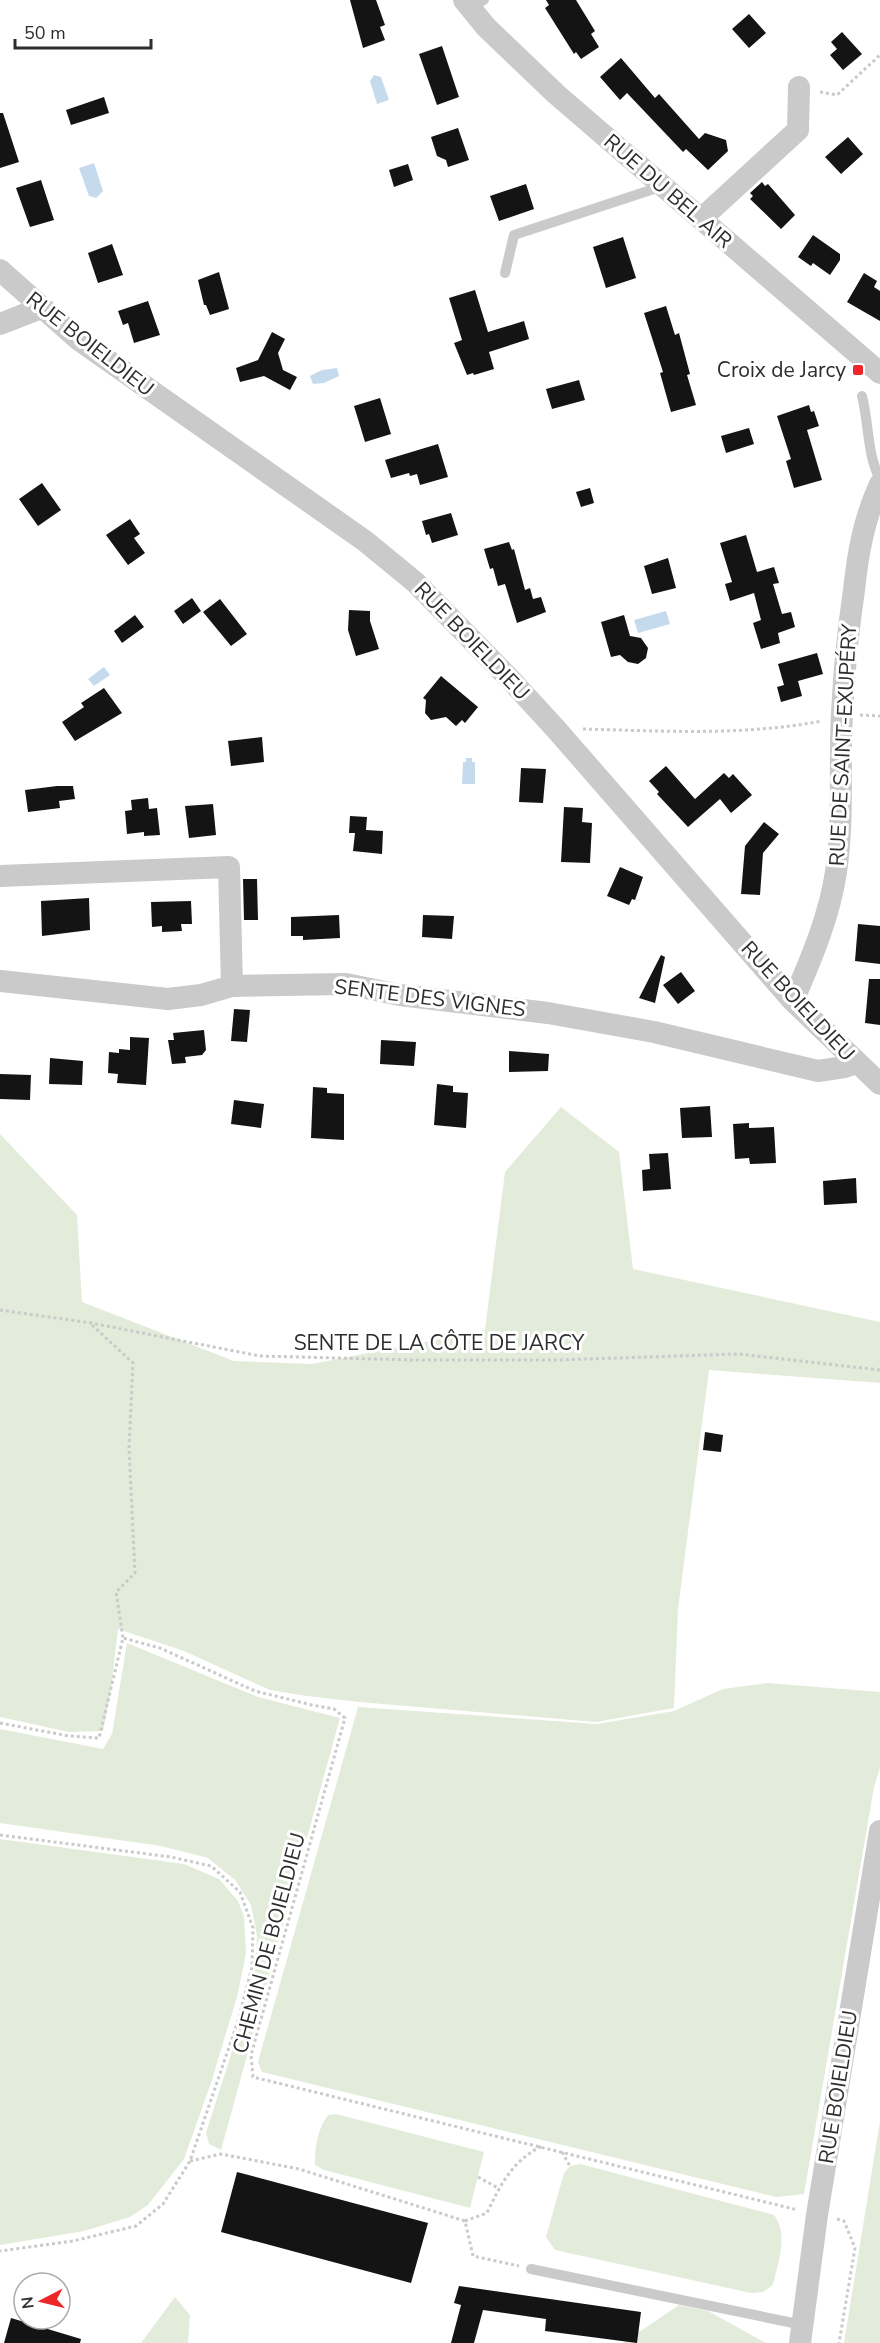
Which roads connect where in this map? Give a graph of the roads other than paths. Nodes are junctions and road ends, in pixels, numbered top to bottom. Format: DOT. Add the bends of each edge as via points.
graph roads {
  1 [pos="472,2"];
  2 [pos="799,87"];
  3 [pos="663,185"];
  4 [pos="701,219"];
  5 [pos="0,270"];
  6 [pos="505,273"];
  7 [pos="41,308"];
  8 [pos="0,324"];
  9 [pos="880,373"];
  10 [pos="862,396"];
  11 [pos="880,479"];
  12 [pos="880,484"];
  13 [pos="0,876"];
  14 [pos="0,981"];
  15 [pos="232,986"];
  16 [pos="793,1001"];
  17 [pos="856,1063"];
  18 [pos="880,1084"];
  19 [pos="880,1831"];
  20 [pos="531,2269"];
  21 [pos="801,2334"];
  1 -- 3 [label="street, RUE DU BEL AIR" via="486,27 556,94"];
  2 -- 4 [label="street" via="798,130"];
  3 -- 4 [label="street, RUE DU BEL AIR"];
  3 -- 6 [label="lane" via="514,235"];
  4 -- 9 [label="street, RUE DU BEL AIR"];
  5 -- 7 [label="street, RUE BOIELDIEU"];
  7 -- 8 [label="street"];
  7 -- 16 [label="street, RUE BOIELDIEU" via="130,378 374,547 416,582 555,728"];
  10 -- 11 [label="lane" via="874,468"];
  12 -- 16 [label="street, RUE DE SAINT-EXUPÉRY" via="860,540 848,634 837,870 830,906"];
  13 -- 15 [label="street" via="229,867"];
  14 -- 15 [label="street, SENTE DES VIGNES" via="168,999"];
  15 -- 17 [label="street, SENTE DES VIGNES" via="346,984 400,995 548,1012 818,1071"];
  16 -- 17 [label="street, RUE BOIELDIEU"];
  17 -- 18 [label="street, RUE BOIELDIEU"];
  19 -- 21 [label="street, RUE BOIELDIEU"];
  20 -- 21 [label="lane"];
}
